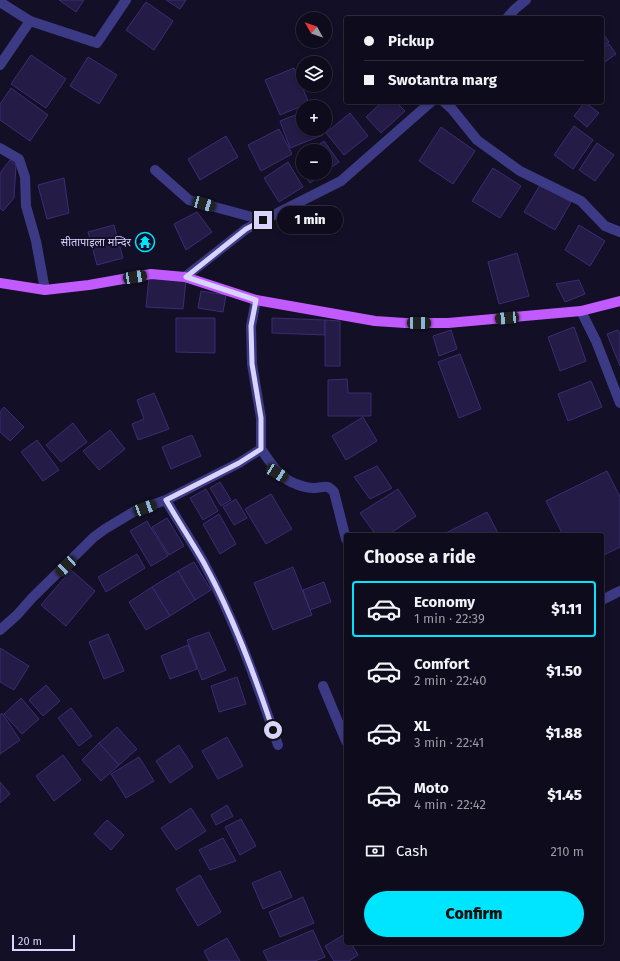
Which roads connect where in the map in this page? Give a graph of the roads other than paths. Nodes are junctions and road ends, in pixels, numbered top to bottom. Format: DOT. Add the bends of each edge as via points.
graph roads {
  1 [pos="126,0"];
  2 [pos="526,0"];
  3 [pos="0,2"];
  4 [pos="509,16"];
  5 [pos="30,21"];
  6 [pos="0,65"];
  7 [pos="429,104"];
  8 [pos="446,104"];
  9 [pos="0,148"];
  10 [pos="155,170"];
  11 [pos="263,220"];
  12 [pos="620,232"];
  13 [pos="186,277"];
  14 [pos="0,283"];
  15 [pos="45,290"];
  16 [pos="256,300"];
  17 [pos="620,301"];
  18 [pos="581,312"];
  19 [pos="620,403"];
  20 [pos="261,449"];
  21 [pos="166,500"];
  22 [pos="345,533"];
  23 [pos="620,591"];
  24 [pos="604,599"];
  25 [pos="0,630"];
  26 [pos="323,686"];
  27 [pos="344,736"];
  28 [pos="278,745"];
  1 -- 5 [label="street" via="97,43"];
  2 -- 4 [label="street"];
  3 -- 5 [label="street"];
  5 -- 6 [label="street"];
  7 -- 11 [label="street" via="341,181"];
  8 -- 12 [label="street" via="477,140 520,171 581,201 605,226"];
  9 -- 15 [label="street" via="19,159 25,177 26,206 36,241"];
  10 -- 11 [label="street" via="189,200"];
  11 -- 13 [label="street" via="246,229"];
  13 -- 15 [label="main road" via="151,274"];
  13 -- 16 [label="main road"];
  14 -- 15 [label="main road"];
  16 -- 18 [label="main road" via="375,321 405,323 448,323"];
  16 -- 20 [label="street" via="251,326 252,364 261,418"];
  17 -- 18 [label="main road"];
  18 -- 19 [label="street" via="596,341"];
  20 -- 21 [label="street"];
  20 -- 22 [label="street" via="277,473 294,484 313,488 330,487 334,492"];
  21 -- 25 [label="street" via="135,512 94,537"];
  21 -- 28 [label="street" via="204,563 225,607 253,672"];
  23 -- 24 [label="street"];
  26 -- 27 [label="street"];
}
